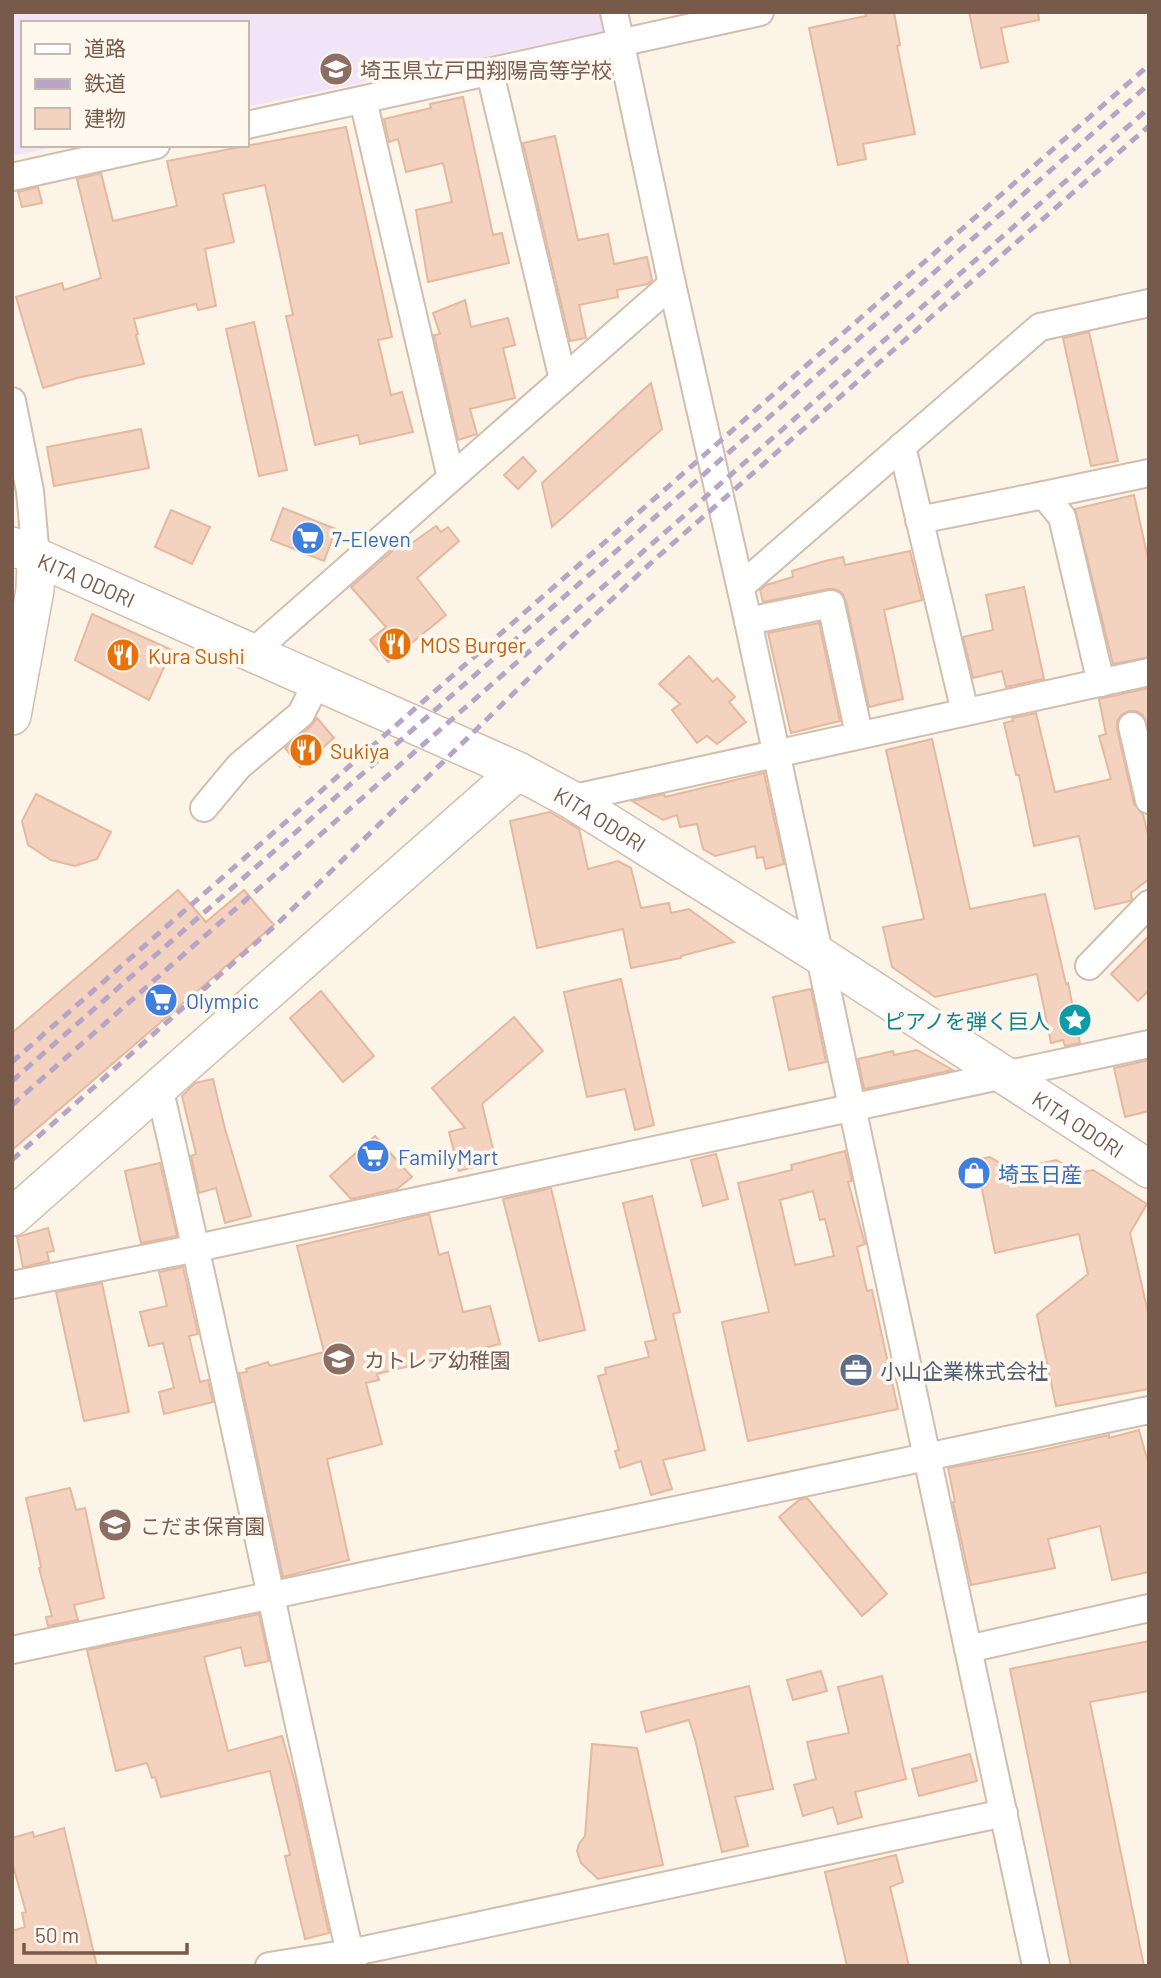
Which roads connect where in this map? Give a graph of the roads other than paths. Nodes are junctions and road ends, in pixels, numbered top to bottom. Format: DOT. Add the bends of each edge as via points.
graph roads {
  1 [pos="614,12"];
  2 [pos="760,12"];
  3 [pos="621,44"];
  4 [pos="490,73"];
  5 [pos="363,100"];
  6 [pos="248,125"];
  7 [pos="147,147"];
  8 [pos="12,177"];
  9 [pos="672,284"];
  10 [pos="1149,303"];
  11 [pos="563,380"];
  12 [pos="12,401"];
  13 [pos="902,446"];
  14 [pos="1149,473"];
  15 [pos="451,478"];
  16 [pos="1044,495"];
  17 [pos="919,520"];
  18 [pos="24,552"];
  19 [pos="741,586"];
  20 [pos="748,621"];
  21 [pos="253,652"];
  22 [pos="1149,673"];
  23 [pos="318,680"];
  24 [pos="1101,683"];
  25 [pos="965,712"];
  26 [pos="12,716"];
  27 [pos="1132,726"];
  28 [pos="859,734"];
  29 [pos="777,753"];
  30 [pos="518,771"];
  31 [pos="570,799"];
  32 [pos="1149,800"];
  33 [pos="204,808"];
  34 [pos="1149,904"];
  35 [pos="819,955"];
  36 [pos="1089,966"];
  37 [pos="1149,1044"];
  38 [pos="1003,1075"];
  39 [pos="159,1087"];
  40 [pos="851,1108"];
  41 [pos="1149,1169"];
  42 [pos="12,1217"];
  43 [pos="197,1248"];
  44 [pos="12,1285"];
  45 [pos="1148,1416"];
  46 [pos="926,1457"];
  47 [pos="271,1597"];
  48 [pos="1149,1608"];
  49 [pos="968,1649"];
  50 [pos="12,1650"];
  51 [pos="1003,1813"];
  52 [pos="351,1959"];
  53 [pos="269,1966"];
  54 [pos="1036,1966"];
  1 -- 3 [label="street"];
  2 -- 3 [label="street"];
  3 -- 4 [label="street"];
  3 -- 9 [label="street"];
  4 -- 5 [label="street"];
  4 -- 11 [label="street"];
  5 -- 6 [label="street"];
  5 -- 15 [label="street"];
  7 -- 8 [label="street"];
  9 -- 11 [label="street"];
  9 -- 19 [label="street"];
  10 -- 13 [label="street" via="1040,327"];
  11 -- 15 [label="street"];
  12 -- 18 [label="street" via="30,491"];
  13 -- 17 [label="street"];
  13 -- 19 [label="street"];
  14 -- 16 [label="street"];
  15 -- 21 [label="street"];
  16 -- 17 [label="street"];
  16 -- 24 [label="street" via="1062,517"];
  17 -- 25 [label="street"];
  18 -- 21 [label="street, KITA ODORI"];
  18 -- 26 [label="street" via="35,590"];
  19 -- 20 [label="street"];
  20 -- 28 [label="street" via="831,604"];
  20 -- 29 [label="street"];
  21 -- 23 [label="street, KITA ODORI"];
  22 -- 24 [label="street"];
  23 -- 30 [label="street, KITA ODORI"];
  23 -- 33 [label="street" via="301,714 239,766"];
  24 -- 25 [label="street"];
  25 -- 28 [label="street"];
  27 -- 32 [label="street"];
  28 -- 29 [label="street"];
  29 -- 31 [label="street"];
  29 -- 35 [label="street"];
  30 -- 31 [label="street, KITA ODORI"];
  30 -- 39 [label="street"];
  31 -- 35 [label="street, KITA ODORI"];
  34 -- 36 [label="street"];
  35 -- 38 [label="street, KITA ODORI"];
  35 -- 40 [label="street"];
  37 -- 38 [label="street"];
  38 -- 40 [label="street"];
  38 -- 41 [label="street, KITA ODORI"];
  39 -- 42 [label="street"];
  39 -- 43 [label="street"];
  40 -- 43 [label="street"];
  40 -- 46 [label="street"];
  43 -- 44 [label="street"];
  43 -- 47 [label="street"];
  45 -- 46 [label="street"];
  46 -- 47 [label="street"];
  46 -- 49 [label="street"];
  47 -- 50 [label="street"];
  47 -- 52 [label="street"];
  48 -- 49 [label="street"];
  49 -- 51 [label="street"];
  51 -- 52 [label="street"];
  51 -- 54 [label="street"];
  52 -- 53 [label="street"];
}
